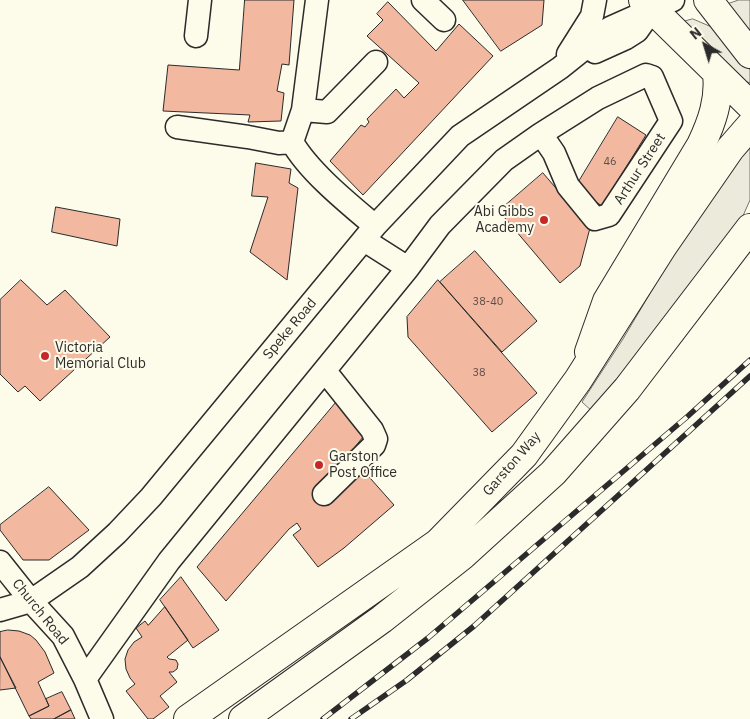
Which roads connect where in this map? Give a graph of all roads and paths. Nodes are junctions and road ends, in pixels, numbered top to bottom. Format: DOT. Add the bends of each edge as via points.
graph roads {
  1 [pos="200,0"];
  2 [pos="317,0"];
  3 [pos="423,0"];
  4 [pos="594,0"];
  5 [pos="708,0"];
  6 [pos="656,2"];
  7 [pos="444,20"];
  8 [pos="196,36"];
  9 [pos="750,54"];
  10 [pos="376,62"];
  11 [pos="560,68"];
  12 [pos="716,74"];
  13 [pos="750,105"];
  14 [pos="304,110"];
  15 [pos="750,126"];
  16 [pos="177,128"];
  17 [pos="540,134"];
  18 [pos="292,142"];
  19 [pos="750,228"];
  20 [pos="370,233"];
  21 [pos="408,268"];
  22 [pos="325,371"];
  23 [pos="578,380"];
  24 [pos="324,494"];
  25 [pos="0,562"];
  26 [pos="31,601"];
  27 [pos="0,610"];
  28 [pos="85,679"];
  29 [pos="197,712"];
  30 [pos="102,719"];
  31 [pos="242,719"];
  1 -- 8 [label="street"];
  2 -- 14 [label="street"];
  3 -- 7 [label="street"];
  4 -- 11 [label="street, Speke Road" via="592,16"];
  5 -- 9 [label="main road"];
  6 -- 11 [label="street, Speke Road" via="610,28"];
  6 -- 12 [label="main road"];
  10 -- 14 [label="street" via="326,112"];
  11 -- 20 [label="street, Speke Road" via="460,136"];
  12 -- 13 [label="main road"];
  12 -- 23 [label="main road" via="718,88 705,138 607,301"];
  14 -- 18 [label="street"];
  15 -- 23 [label="main road, Garston Way" via="730,149 663,246"];
  16 -- 18 [label="street" via="279,143"];
  17 -- 17 [label="street, Arthur Street" via="598,98 646,75 652,77 672,121 609,215 596,219 568,186 554,153"];
  17 -- 21 [label="street" via="491,173 440,225"];
  18 -- 20 [label="street" via="301,158 354,208"];
  19 -- 31 [label="main road" via="627,389 553,473 463,555 382,619"];
  20 -- 21 [label="street"];
  20 -- 26 [label="street, Speke Road" via="151,497 80,567"];
  21 -- 22 [label="street"];
  22 -- 24 [label="street" via="376,439 374,445"];
  22 -- 28 [label="street" via="170,561"];
  23 -- 29 [label="main road, Garston Way" via="524,455 438,543"];
  25 -- 26 [label="street, Church Road"];
  26 -- 27 [label="street, Speke Road"];
  26 -- 28 [label="street, Church Road" via="63,636"];
  28 -- 30 [label="street, Church Road"];
}
